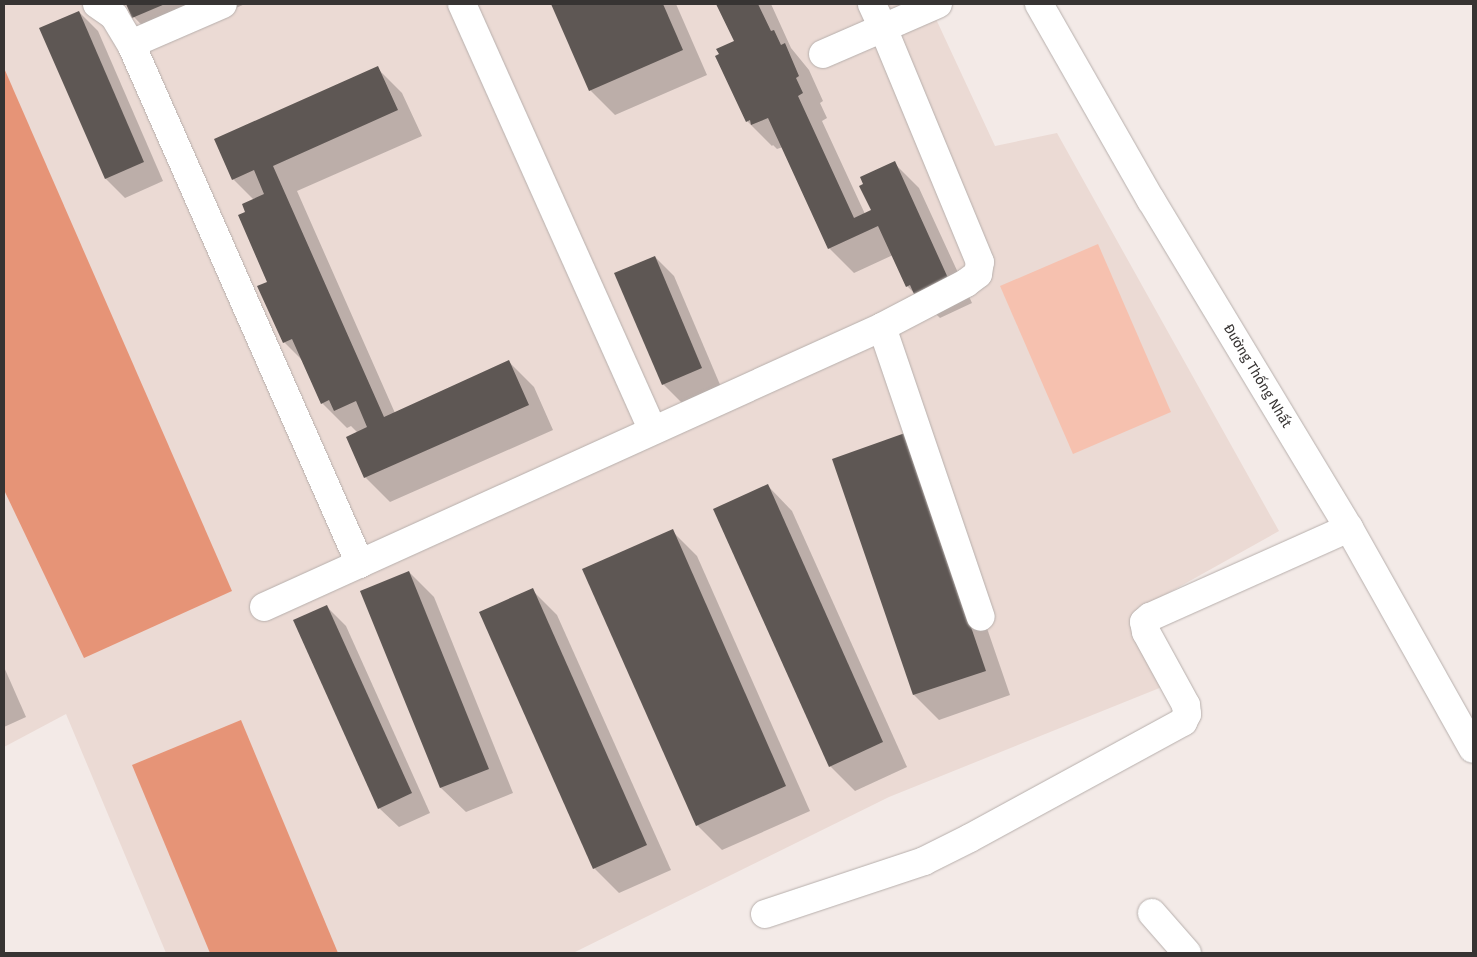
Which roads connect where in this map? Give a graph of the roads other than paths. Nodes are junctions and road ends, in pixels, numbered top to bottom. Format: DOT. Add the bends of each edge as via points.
graph roads {
  1 [pos="97,4"];
  2 [pos="223,4"];
  3 [pos="462,4"];
  4 [pos="872,4"];
  5 [pos="938,4"];
  6 [pos="1039,4"];
  7 [pos="883,28"];
  8 [pos="131,44"];
  9 [pos="823,54"];
  10 [pos="882,327"];
  11 [pos="653,430"];
  12 [pos="1349,528"];
  13 [pos="360,564"];
  14 [pos="264,607"];
  15 [pos="981,617"];
  16 [pos="1473,749"];
  17 [pos="1152,913"];
  18 [pos="765,914"];
  19 [pos="1187,953"];
  1 -- 8 [label="street" via="114,16"];
  2 -- 8 [label="street"];
  3 -- 11 [label="street"];
  4 -- 7 [label="street"];
  5 -- 7 [label="street"];
  6 -- 12 [label="street, Đường Thống Nhất" via="1151,200"];
  7 -- 9 [label="street"];
  7 -- 10 [label="street" via="980,262 978,274 966,283"];
  8 -- 13 [label="street"];
  10 -- 11 [label="street"];
  10 -- 15 [label="street"];
  11 -- 13 [label="street"];
  12 -- 16 [label="street, Đường Thống Nhất"];
  12 -- 18 [label="street" via="1150,616 1144,622 1146,632 1186,704 1187,714 1183,722 924,861"];
  13 -- 14 [label="street"];
  17 -- 19 [label="street"];
}
